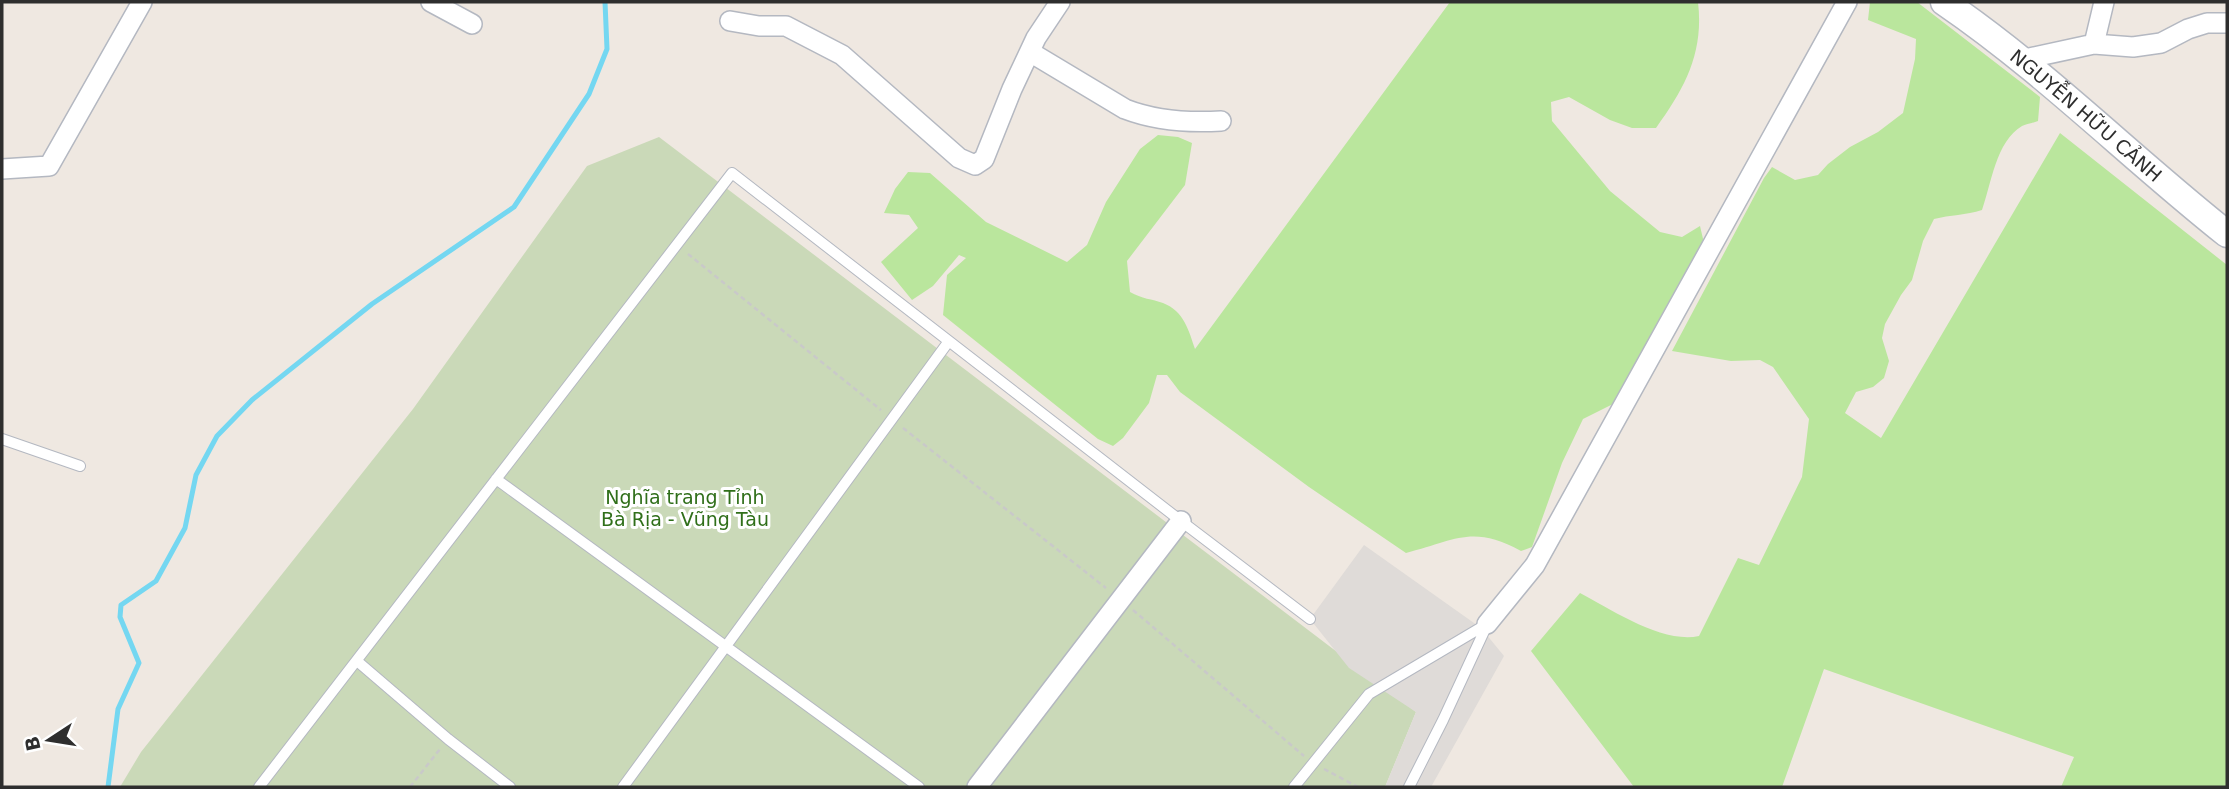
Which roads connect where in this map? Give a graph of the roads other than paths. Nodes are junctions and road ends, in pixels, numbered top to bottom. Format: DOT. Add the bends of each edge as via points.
graph roads {
  1 [pos="142,2"];
  2 [pos="431,2"];
  3 [pos="1060,2"];
  4 [pos="1847,2"];
  5 [pos="1944,2"];
  6 [pos="2104,2"];
  7 [pos="730,21"];
  8 [pos="2227,23"];
  9 [pos="472,24"];
  10 [pos="2094,44"];
  11 [pos="1030,52"];
  12 [pos="2020,60"];
  13 [pos="1221,121"];
  14 [pos="2,169"];
  15 [pos="2227,234"];
  16 [pos="949,341"];
  17 [pos="2,439"];
  18 [pos="80,466"];
  19 [pos="496,479"];
  20 [pos="1181,521"];
  21 [pos="1310,619"];
  22 [pos="1487,624"];
  23 [pos="725,648"];
  24 [pos="356,661"];
  25 [pos="259,787"];
  26 [pos="510,787"];
  27 [pos="623,787"];
  28 [pos="919,787"];
  29 [pos="976,787"];
  30 [pos="1294,787"];
  31 [pos="1409,787"];
  1 -- 14 [label="street" via="49,166"];
  2 -- 9 [label="street"];
  3 -- 11 [label="street"];
  4 -- 22 [label="street" via="1535,565"];
  5 -- 12 [label="main road, NGUYỄN HỮU CẢNH"];
  6 -- 10 [label="street"];
  7 -- 11 [label="street" via="786,26 842,55 959,158 975,165 984,159"];
  8 -- 10 [label="street" via="2207,23 2161,43 2133,47"];
  10 -- 12 [label="street"];
  11 -- 13 [label="street" via="1141,115 1189,123"];
  12 -- 15 [label="main road, NGUYỄN HỮU CẢNH"];
  16 -- 19 [label="lane" via="732,173"];
  16 -- 20 [label="lane"];
  16 -- 23 [label="lane"];
  17 -- 18 [label="lane"];
  19 -- 23 [label="lane"];
  19 -- 24 [label="lane"];
  20 -- 21 [label="lane"];
  20 -- 29 [label="street"];
  22 -- 30 [label="lane" via="1369,694"];
  22 -- 31 [label="lane"];
  23 -- 27 [label="lane"];
  23 -- 28 [label="lane"];
  24 -- 25 [label="lane"];
  24 -- 26 [label="lane"];
}
